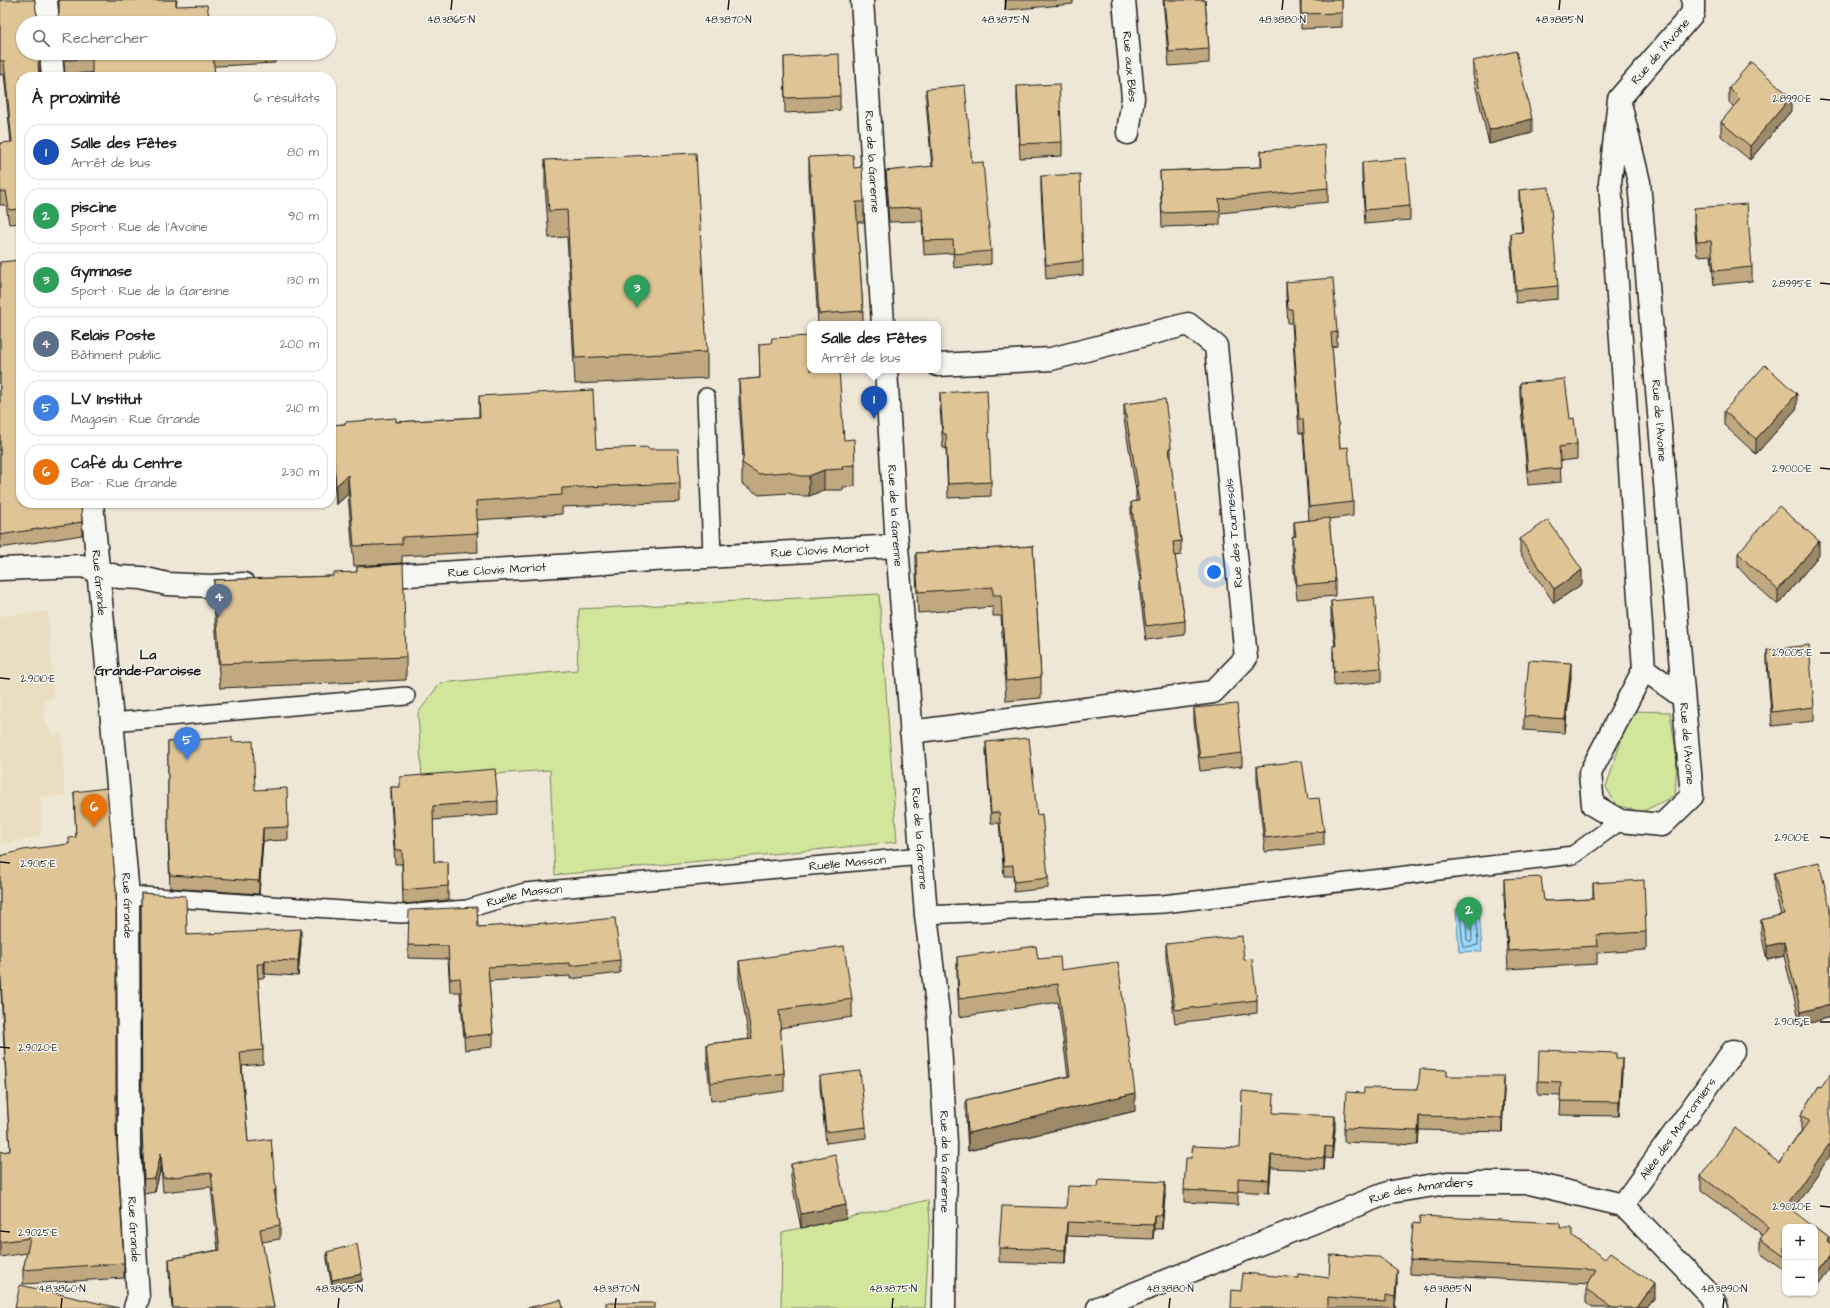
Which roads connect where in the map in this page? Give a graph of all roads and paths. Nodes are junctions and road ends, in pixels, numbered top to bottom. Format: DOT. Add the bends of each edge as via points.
graph roads {
  1 [pos="46,0"];
  2 [pos="862,0"];
  3 [pos="1124,0"];
  4 [pos="1692,0"];
  5 [pos="47,16"];
  6 [pos="52,60"];
  7 [pos="53,72"];
  8 [pos="1619,99"];
  9 [pos="1128,133"];
  10 [pos="883,321"];
  11 [pos="941,365"];
  12 [pos="886,373"];
  13 [pos="706,397"];
  14 [pos="93,508"];
  15 [pos="896,546"];
  16 [pos="712,555"];
  17 [pos="0,569"];
  18 [pos="99,571"];
  19 [pos="358,578"];
  20 [pos="265,583"];
  21 [pos="1644,669"];
  22 [pos="406,696"];
  23 [pos="1683,697"];
  24 [pos="112,722"];
  25 [pos="911,732"];
  26 [pos="1620,821"];
  27 [pos="922,856"];
  28 [pos="128,895"];
  29 [pos="926,915"];
  30 [pos="1733,1051"];
  31 [pos="1623,1205"];
  32 [pos="1131,1301"];
  33 [pos="135,1308"];
  34 [pos="944,1308"];
  35 [pos="1098,1308"];
  36 [pos="1717,1308"];
  1 -- 5 [label="street"];
  2 -- 10 [label="street, Rue de la Garenne"];
  3 -- 9 [label="street, Rue aux Blés" via="1134,98"];
  4 -- 8 [label="street, Rue de l'Avoine" via="1693,13"];
  6 -- 7 [label="street"];
  8 -- 21 [label="street" via="1610,183"];
  8 -- 23 [label="street, Rue de l'Avoine" via="1639,182"];
  11 -- 25 [label="street, Rue des Tournesols" via="1051,359 1188,324 1216,346 1246,658 1213,692"];
  12 -- 15 [label="street, Rue de la Garenne"];
  13 -- 16 [label="lane"];
  14 -- 18 [label="street, Rue Grande"];
  15 -- 16 [label="street, Rue Clovis Moriot"];
  15 -- 25 [label="street, Rue de la Garenne"];
  16 -- 19 [label="street, Rue Clovis Moriot" via="628,563"];
  17 -- 18 [label="street" via="82,566"];
  18 -- 20 [label="street" via="119,578 142,578 167,584 211,586"];
  18 -- 24 [label="street, Rue Grande"];
  21 -- 23 [label="street"];
  21 -- 26 [label="street, Rue de l'Avoine" via="1590,773 1593,805"];
  22 -- 24 [label="lane"];
  23 -- 26 [label="street, Rue de l'Avoine" via="1692,796 1662,825"];
  24 -- 28 [label="street, Rue Grande"];
  25 -- 27 [label="street, Rue de la Garenne"];
  26 -- 29 [label="lane" via="1572,855 1163,904"];
  27 -- 28 [label="lane, Ruelle Masson" via="525,892 467,909 401,914"];
  27 -- 29 [label="street, Rue de la Garenne"];
  28 -- 33 [label="street, Rue Grande" via="130,1144 138,1298"];
  29 -- 34 [label="street, Rue de la Garenne" via="938,1013 946,1142"];
  30 -- 31 [label="street, Allée des Marronniers"];
  31 -- 32 [label="street, Rue des Amandiers" via="1530,1183 1448,1183 1390,1192"];
  31 -- 36 [label="street" via="1710,1295"];
  32 -- 35 [label="street, Rue des Amandiers"];
}
